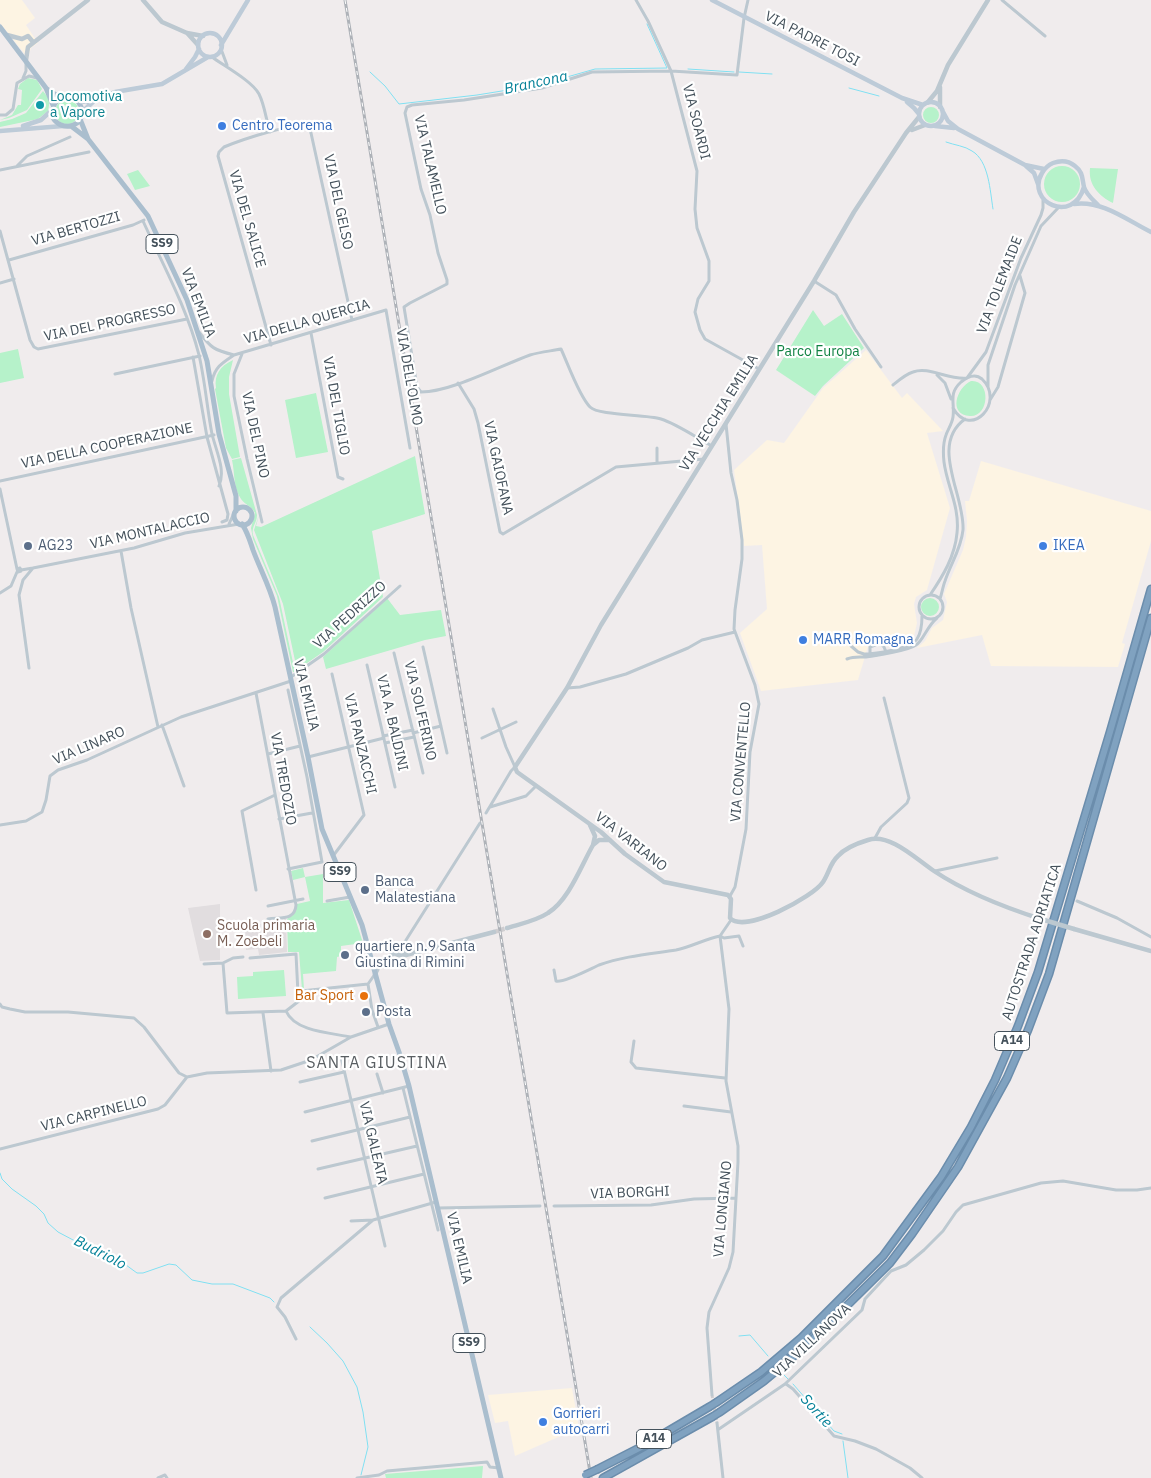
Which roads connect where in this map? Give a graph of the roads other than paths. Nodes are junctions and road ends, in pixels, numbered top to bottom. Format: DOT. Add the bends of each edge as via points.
graph roads {
  1 [pos="88,0"];
  2 [pos="143,0"];
  3 [pos="248,0"];
  4 [pos="636,0"];
  5 [pos="712,0"];
  6 [pos="748,0"];
  7 [pos="988,0"];
  8 [pos="1002,0"];
  9 [pos="744,18"];
  10 [pos="0,27"];
  11 [pos="230,30"];
  12 [pos="186,33"];
  13 [pos="6,35"];
  14 [pos="216,35"];
  15 [pos="203,36"];
  16 [pos="1045,36"];
  17 [pos="33,42"];
  18 [pos="198,47"];
  19 [pos="221,47"];
  20 [pos="210,57"];
  21 [pos="26,60"];
  22 [pos="227,66"];
  23 [pos="671,70"];
  24 [pos="183,72"];
  25 [pos="23,78"];
  26 [pos="40,80"];
  27 [pos="941,81"];
  28 [pos="47,89"];
  29 [pos="64,97"];
  30 [pos="902,98"];
  31 [pos="95,100"];
  32 [pos="78,101"];
  33 [pos="928,102"];
  34 [pos="923,105"];
  35 [pos="53,108"];
  36 [pos="941,108"];
  37 [pos="82,112"];
  38 [pos="0,115"];
  39 [pos="919,115"];
  40 [pos="80,120"];
  41 [pos="925,125"];
  42 [pos="63,126"];
  43 [pos="71,126"];
  44 [pos="935,126"];
  45 [pos="15,129"];
  46 [pos="958,129"];
  47 [pos="0,131"];
  48 [pos="270,132"];
  49 [pos="906,133"];
  50 [pos="70,137"];
  51 [pos="88,139"];
  52 [pos="89,152"];
  53 [pos="1025,165"];
  54 [pos="17,166"];
  55 [pos="1044,169"];
  56 [pos="0,170"];
  57 [pos="1038,184"];
  58 [pos="1084,187"];
  59 [pos="1042,197"];
  60 [pos="1073,204"];
  61 [pos="1098,205"];
  62 [pos="1059,207"];
  63 [pos="148,216"];
  64 [pos="143,221"];
  65 [pos="0,231"];
  66 [pos="1151,232"];
  67 [pos="9,260"];
  68 [pos="175,272"];
  69 [pos="1020,274"];
  70 [pos="169,275"];
  71 [pos="14,279"];
  72 [pos="814,280"];
  73 [pos="0,283"];
  74 [pos="386,310"];
  75 [pos="187,319"];
  76 [pos="352,320"];
  77 [pos="199,332"];
  78 [pos="311,334"];
  79 [pos="271,344"];
  80 [pos="242,353"];
  81 [pos="206,355"];
  82 [pos="199,356"];
  83 [pos="234,356"];
  84 [pos="193,357"];
  85 [pos="881,367"];
  86 [pos="760,370"];
  87 [pos="932,372"];
  88 [pos="115,374"];
  89 [pos="967,378"];
  90 [pos="211,384"];
  91 [pos="458,384"];
  92 [pos="893,385"];
  93 [pos="988,389"];
  94 [pos="205,390"];
  95 [pos="199,391"];
  96 [pos="989,400"];
  97 [pos="952,402"];
  98 [pos="953,408"];
  99 [pos="209,415"];
  100 [pos="204,416"];
  101 [pos="965,419"];
  102 [pos="726,424"];
  103 [pos="219,434"];
  104 [pos="213,436"];
  105 [pos="207,437"];
  106 [pos="712,446"];
  107 [pos="410,448"];
  108 [pos="657,448"];
  109 [pos="218,459"];
  110 [pos="704,459"];
  111 [pos="213,460"];
  112 [pos="657,463"];
  113 [pos="343,478"];
  114 [pos="0,480"];
  115 [pos="220,486"];
  116 [pos="0,489"];
  117 [pos="236,496"];
  118 [pos="246,508"];
  119 [pos="235,512"];
  120 [pos="6,516"];
  121 [pos="0,517"];
  122 [pos="250,521"];
  123 [pos="222,522"];
  124 [pos="262,522"];
  125 [pos="240,524"];
  126 [pos="229,525"];
  127 [pos="248,534"];
  128 [pos="121,551"];
  129 [pos="33,568"];
  130 [pos="18,570"];
  131 [pos="400,586"];
  132 [pos="1151,589"];
  133 [pos="0,594"];
  134 [pos="930,595"];
  135 [pos="940,599"];
  136 [pos="922,616"];
  137 [pos="937,618"];
  138 [pos="1151,618"];
  139 [pos="735,632"];
  140 [pos="851,646"];
  141 [pos="423,647"];
  142 [pos="886,652"];
  143 [pos="394,654"];
  144 [pos="870,655"];
  145 [pos="847,659"];
  146 [pos="367,665"];
  147 [pos="29,668"];
  148 [pos="332,674"];
  149 [pos="291,679"];
  150 [pos="567,688"];
  151 [pos="288,690"];
  152 [pos="256,693"];
  153 [pos="884,698"];
  154 [pos="493,709"];
  155 [pos="516,722"];
  156 [pos="160,726"];
  157 [pos="441,726"];
  158 [pos="500,730"];
  159 [pos="413,733"];
  160 [pos="482,738"];
  161 [pos="384,739"];
  162 [pos="300,746"];
  163 [pos="349,747"];
  164 [pos="447,753"];
  165 [pos="268,754"];
  166 [pos="308,757"];
  167 [pos="515,767"];
  168 [pos="423,773"];
  169 [pos="310,777"];
  170 [pos="184,786"];
  171 [pos="536,786"];
  172 [pos="395,787"];
  173 [pos="275,795"];
  174 [pos="489,808"];
  175 [pos="312,813"];
  176 [pos="486,813"];
  177 [pos="279,819"];
  178 [pos="480,823"];
  179 [pos="590,824"];
  180 [pos="0,825"];
  181 [pos="601,832"];
  182 [pos="595,836"];
  183 [pos="325,838"];
  184 [pos="875,838"];
  185 [pos="318,840"];
  186 [pos="600,840"];
  187 [pos="611,840"];
  188 [pos="593,845"];
  189 [pos="333,856"];
  190 [pos="997,858"];
  191 [pos="288,869"];
  192 [pos="946,869"];
  193 [pos="934,872"];
  194 [pos="944,877"];
  195 [pos="256,890"];
  196 [pos="730,896"];
  197 [pos="350,897"];
  198 [pos="303,899"];
  199 [pos="295,901"];
  200 [pos="327,901"];
  201 [pos="1077,901"];
  202 [pos="268,906"];
  203 [pos="268,919"];
  204 [pos="731,920"];
  205 [pos="507,928"];
  206 [pos="494,932"];
  207 [pos="720,936"];
  208 [pos="1151,937"];
  209 [pos="743,946"];
  210 [pos="403,949"];
  211 [pos="1151,950"];
  212 [pos="396,951"];
  213 [pos="414,954"];
  214 [pos="401,956"];
  215 [pos="243,957"];
  216 [pos="250,958"];
  217 [pos="388,959"];
  218 [pos="223,963"];
  219 [pos="204,964"];
  220 [pos="554,970"];
  221 [pos="375,974"];
  222 [pos="368,984"];
  223 [pos="298,994"];
  224 [pos="1,1006"];
  225 [pos="286,1011"];
  226 [pos="263,1013"];
  227 [pos="389,1024"];
  228 [pos="378,1027"];
  229 [pos="351,1037"];
  230 [pos="634,1041"];
  231 [pos="341,1057"];
  232 [pos="271,1071"];
  233 [pos="344,1072"];
  234 [pos="377,1074"];
  235 [pos="188,1076"];
  236 [pos="726,1078"];
  237 [pos="300,1082"];
  238 [pos="406,1087"];
  239 [pos="383,1093"];
  240 [pos="352,1101"];
  241 [pos="684,1106"];
  242 [pos="304,1112"];
  243 [pos="731,1112"];
  244 [pos="410,1116"];
  245 [pos="359,1130"];
  246 [pos="312,1141"];
  247 [pos="417,1146"];
  248 [pos="0,1149"];
  249 [pos="365,1158"];
  250 [pos="318,1170"];
  251 [pos="424,1174"];
  252 [pos="372,1187"];
  253 [pos="1151,1188"];
  254 [pos="325,1198"];
  255 [pos="736,1198"];
  256 [pos="435,1204"];
  257 [pos="540,1206"];
  258 [pos="554,1206"];
  259 [pos="379,1219"];
  260 [pos="351,1220"];
  261 [pos="373,1220"];
  262 [pos="438,1230"];
  263 [pos="386,1246"];
  264 [pos="296,1339"];
  265 [pos="785,1384"];
  266 [pos="712,1394"];
  267 [pos="715,1420"];
  268 [pos="719,1429"];
  269 [pos="497,1460"];
  270 [pos="487,1462"];
  271 [pos="499,1468"];
  272 [pos="582,1476"];
  273 [pos="377,1477"];
  274 [pos="158,1478"];
  275 [pos="167,1478"];
  276 [pos="357,1478"];
  277 [pos="501,1478"];
  278 [pos="604,1478"];
  279 [pos="723,1478"];
  280 [pos="922,1478"];
  1 -- 17 [label="street"];
  2 -- 12 [label="street" via="159,20"];
  3 -- 11 [label="main road"];
  4 -- 23 [label="street, VIA SOARDI"];
  5 -- 9 [label="main road, VIA PADRE TOSI"];
  6 -- 9 [label="street"];
  7 -- 27 [label="street"];
  8 -- 16 [label="street"];
  9 -- 23 [label="street" via="737,75"];
  9 -- 30 [label="main road, VIA PADRE TOSI"];
  10 -- 13 [label="main road"];
  11 -- 14 [label="main road"];
  11 -- 19 [label="main road"];
  12 -- 15 [label="street"];
  12 -- 18 [label="street"];
  13 -- 17 [label="street" via="28,36"];
  13 -- 21 [label="main road"];
  14 -- 15 [label="main road"];
  14 -- 19 [label="main road"];
  15 -- 18 [label="main road"];
  17 -- 21 [label="street" via="28,47"];
  18 -- 20 [label="main road" via="202,55"];
  18 -- 24 [label="main road" via="195,57"];
  19 -- 20 [label="main road" via="216,55"];
  19 -- 22 [label="street"];
  20 -- 22 [label="street"];
  20 -- 24 [label="main road"];
  21 -- 25 [label="street"];
  21 -- 26 [label="main road"];
  22 -- 48 [label="street" via="256,90"];
  23 -- 86 [label="street, VIA SOARDI" via="696,170 697,228 709,261 709,281 698,298 695,312 700,330 705,339"];
  23 -- 91 [label="street, VIA TALAMELLO" via="592,72 542,88 407,107 405,113 421,189 447,284 404,307 417,387 421,392"];
  24 -- 31 [label="main road" via="162,84 115,92"];
  25 -- 26 [label="street" via="33,76"];
  25 -- 38 [label="street" via="17,83 13,109 6,115"];
  26 -- 28 [label="main road"];
  27 -- 33 [label="street"];
  27 -- 36 [label="street"];
  28 -- 29 [label="main road"];
  28 -- 35 [label="main road"];
  29 -- 32 [label="main road"];
  29 -- 35 [label="main road"];
  30 -- 34 [label="main road"];
  30 -- 39 [label="main road"];
  31 -- 32 [label="main road"];
  31 -- 37 [label="main road"];
  32 -- 37 [label="main road"];
  33 -- 34 [label="main road"];
  33 -- 36 [label="main road"];
  34 -- 39 [label="main road"];
  35 -- 42 [label="main road" via="54,120"];
  35 -- 45 [label="main road" via="41,120"];
  36 -- 44 [label="main road" via="942,119"];
  36 -- 46 [label="main road, VIA TOLEMAIDE" via="948,121"];
  37 -- 40 [label="main road"];
  39 -- 41 [label="main road"];
  39 -- 49 [label="street, VIA VECCHIA EMILIA"];
  40 -- 43 [label="main road"];
  40 -- 51 [label="main road, VIA EMILIA / SS9"];
  41 -- 44 [label="main road, VIA TOLEMAIDE"];
  41 -- 49 [label="street"];
  42 -- 43 [label="main road"];
  42 -- 45 [label="main road"];
  43 -- 51 [label="main road, VIA EMILIA / SS9"];
  44 -- 46 [label="main road, VIA TOLEMAIDE"];
  45 -- 47 [label="main road"];
  46 -- 53 [label="main road, VIA TOLEMAIDE"];
  48 -- 76 [label="street, VIA DEL GELSO" via="302,125 310,131"];
  48 -- 79 [label="street, VIA DEL SALICE" via="224,147 218,156"];
  49 -- 72 [label="street, VIA VECCHIA EMILIA"];
  50 -- 54 [label="street" via="27,156"];
  51 -- 63 [label="main road, VIA EMILIA / SS9"];
  52 -- 54 [label="street"];
  53 -- 55 [label="main road, VIA TOLEMAIDE"];
  53 -- 57 [label="main road, VIA TOLEMAIDE" via="1034,173"];
  54 -- 56 [label="street"];
  55 -- 57 [label="main road"];
  55 -- 58 [label="main road, VIA TOLEMAIDE" via="1058,161 1072,164 1082,174"];
  57 -- 59 [label="main road, VIA TOLEMAIDE"];
  58 -- 60 [label="main road"];
  58 -- 61 [label="main road, VIA TOLEMAIDE"];
  59 -- 62 [label="main road"];
  59 -- 89 [label="street, VIA TOLEMAIDE" via="1044,208 986,352"];
  60 -- 61 [label="main road, VIA TOLEMAIDE"];
  60 -- 62 [label="main road, VIA TOLEMAIDE"];
  61 -- 66 [label="main road, VIA TOLEMAIDE"];
  62 -- 69 [label="street, VIA TOLEMAIDE" via="1042,226"];
  63 -- 64 [label="street, VIA BERTOZZI"];
  63 -- 68 [label="main road, VIA EMILIA / SS9"];
  64 -- 67 [label="street, VIA BERTOZZI"];
  64 -- 70 [label="street"];
  65 -- 67 [label="street"];
  67 -- 71 [label="street"];
  68 -- 70 [label="street"];
  68 -- 77 [label="main road, VIA EMILIA / SS9"];
  69 -- 93 [label="street, VIA TOLEMAIDE" via="988,365"];
  69 -- 96 [label="street" via="1025,293 998,387"];
  70 -- 75 [label="street"];
  71 -- 73 [label="street"];
  71 -- 75 [label="street, VIA DEL PROGRESSO" via="30,340 38,349"];
  72 -- 85 [label="street" via="836,295"];
  72 -- 86 [label="street, VIA VECCHIA EMILIA"];
  74 -- 76 [label="street, VIA DELLA QUERCIA"];
  74 -- 107 [label="street, VIA DELL'OLMO"];
  75 -- 82 [label="street"];
  76 -- 78 [label="street, VIA DELLA QUERCIA"];
  77 -- 81 [label="main road, VIA EMILIA / SS9"];
  77 -- 83 [label="street, VIA DELLA QUERCIA" via="217,351"];
  78 -- 79 [label="street, VIA DELLA QUERCIA"];
  78 -- 113 [label="street, VIA DEL TIGLIO" via="338,477"];
  79 -- 80 [label="street, VIA DELLA QUERCIA"];
  80 -- 83 [label="street, VIA DELLA QUERCIA"];
  80 -- 124 [label="street, VIA DEL PINO" via="234,374 234,396"];
  81 -- 82 [label="street"];
  81 -- 90 [label="main road, VIA EMILIA / SS9"];
  82 -- 84 [label="street"];
  82 -- 94 [label="street"];
  83 -- 90 [label="street, VIA DELLA QUERCIA" via="214,371"];
  84 -- 88 [label="street"];
  84 -- 95 [label="street"];
  86 -- 102 [label="street, VIA VECCHIA EMILIA"];
  87 -- 89 [label="street"];
  87 -- 92 [label="street" via="911,372"];
  87 -- 97 [label="street" via="945,383"];
  89 -- 93 [label="street" via="978,377"];
  89 -- 97 [label="street, VIA TOLEMAIDE" via="955,390"];
  90 -- 103 [label="main road, VIA EMILIA / SS9"];
  91 -- 106 [label="street" via="533,354 560,349 591,408 661,419"];
  91 -- 112 [label="street, VIA GAIOFANA" via="478,423 503,534 616,467"];
  93 -- 96 [label="street, VIA TOLEMAIDE"];
  94 -- 95 [label="street"];
  94 -- 99 [label="street"];
  95 -- 100 [label="street"];
  96 -- 101 [label="street" via="982,416"];
  97 -- 98 [label="street"];
  98 -- 101 [label="street"];
  98 -- 134 [label="street" via="944,455 957,511 957,532 942,578"];
  99 -- 100 [label="street"];
  99 -- 104 [label="street"];
  100 -- 105 [label="street"];
  101 -- 135 [label="street" via="954,431 948,455 962,510 961,544"];
  102 -- 106 [label="street, VIA VECCHIA EMILIA"];
  102 -- 139 [label="street, VIA CONVENTELLO" via="742,540"];
  103 -- 104 [label="street, VIA DELLA COOPERAZIONE"];
  103 -- 117 [label="main road, VIA EMILIA / SS9"];
  104 -- 105 [label="street, VIA DELLA COOPERAZIONE"];
  104 -- 109 [label="street"];
  105 -- 111 [label="street"];
  105 -- 114 [label="street, VIA DELLA COOPERAZIONE"];
  106 -- 110 [label="street, VIA VECCHIA EMILIA"];
  108 -- 112 [label="street"];
  109 -- 111 [label="street"];
  109 -- 115 [label="street" via="223,477"];
  110 -- 112 [label="street"];
  110 -- 150 [label="street, VIA VECCHIA EMILIA" via="601,625"];
  111 -- 115 [label="street"];
  115 -- 123 [label="street" via="228,518"];
  116 -- 120 [label="street"];
  117 -- 118 [label="main road, VIA EMILIA / SS9"];
  117 -- 119 [label="main road, VIA EMILIA / SS9"];
  118 -- 119 [label="main road" via="241,507"];
  118 -- 122 [label="main road, VIA EMILIA / SS9" via="251,512"];
  119 -- 125 [label="main road, VIA EMILIA / SS9" via="235,519"];
  119 -- 126 [label="street, VIA MONTALACCIO"];
  120 -- 121 [label="street"];
  120 -- 130 [label="street"];
  122 -- 125 [label="main road"];
  122 -- 127 [label="main road, VIA EMILIA / SS9"];
  125 -- 126 [label="street, VIA MONTALACCIO"];
  125 -- 127 [label="main road, VIA EMILIA / SS9"];
  126 -- 128 [label="street, VIA MONTALACCIO" via="185,532"];
  127 -- 149 [label="main road, VIA EMILIA / SS9" via="276,607"];
  128 -- 129 [label="street, VIA MONTALACCIO"];
  128 -- 156 [label="street" via="131,608"];
  129 -- 130 [label="street, VIA MONTALACCIO"];
  129 -- 147 [label="street" via="21,585 19,595"];
  130 -- 133 [label="street" via="11,586"];
  131 -- 149 [label="street, VIA PEDRIZZO"];
  132 -- 272 [label="highway, AUTOSTRADA ADRIATICA / A14, bridge" via="1038,972 994,1080 941,1177 883,1256 801,1338 761,1372 710,1407"];
  134 -- 135 [label="street"];
  134 -- 136 [label="street" via="920,601 918,609"];
  135 -- 137 [label="street" via="943,610"];
  136 -- 137 [label="street" via="929,620"];
  136 -- 142 [label="street" via="916,640"];
  137 -- 142 [label="street" via="927,627 917,645"];
  138 -- 267 [label="highway, AUTOSTRADA ADRIATICA / A14, bridge" via="1049,974 1007,1078 958,1168 890,1263 807,1345 720,1412"];
  139 -- 150 [label="street" via="707,638 626,674"];
  139 -- 196 [label="street, VIA CONVENTELLO" via="754,685 759,710 750,752 746,829 735,888"];
  140 -- 144 [label="street"];
  141 -- 157 [label="street"];
  142 -- 144 [label="street"];
  142 -- 144 [label="street" via="882,644 872,645"];
  143 -- 159 [label="street, VIA SOLFERINO"];
  144 -- 145 [label="street"];
  146 -- 161 [label="street, VIA A. BALDINI"];
  148 -- 163 [label="street, VIA PANZACCHI"];
  149 -- 152 [label="street, VIA LINARO"];
  149 -- 166 [label="main road, VIA EMILIA / SS9"];
  150 -- 167 [label="street, VIA VECCHIA EMILIA"];
  151 -- 162 [label="street, VIA EMILIA"];
  152 -- 156 [label="street, VIA LINARO"];
  152 -- 165 [label="street, VIA TREDOZIO"];
  153 -- 184 [label="street" via="909,798 881,827"];
  154 -- 158 [label="street"];
  155 -- 158 [label="street"];
  156 -- 170 [label="street"];
  156 -- 180 [label="street, VIA LINARO" via="53,773 42,812 26,821"];
  157 -- 159 [label="street"];
  157 -- 164 [label="street"];
  158 -- 160 [label="street"];
  158 -- 167 [label="street"];
  159 -- 161 [label="street"];
  159 -- 161 [label="street"];
  159 -- 168 [label="street, VIA SOLFERINO"];
  161 -- 163 [label="street"];
  161 -- 172 [label="street, VIA A. BALDINI"];
  162 -- 165 [label="street"];
  162 -- 169 [label="street, VIA EMILIA"];
  163 -- 166 [label="street"];
  163 -- 189 [label="street, VIA PANZACCHI" via="364,815"];
  165 -- 173 [label="street, VIA TREDOZIO"];
  166 -- 169 [label="main road, VIA EMILIA / SS9"];
  167 -- 171 [label="street, VIA VARIANO"];
  167 -- 174 [label="street"];
  169 -- 175 [label="street, VIA EMILIA"];
  169 -- 183 [label="main road, VIA EMILIA / SS9"];
  171 -- 174 [label="street" via="526,796"];
  171 -- 179 [label="street, VIA VARIANO"];
  173 -- 177 [label="street, VIA TREDOZIO"];
  173 -- 195 [label="street" via="242,811"];
  174 -- 176 [label="street"];
  175 -- 177 [label="street"];
  175 -- 185 [label="street, VIA EMILIA"];
  177 -- 191 [label="street, VIA TREDOZIO"];
  178 -- 210 [label="street"];
  179 -- 181 [label="street, VIA VARIANO"];
  179 -- 182 [label="street"];
  181 -- 182 [label="street"];
  181 -- 186 [label="street"];
  181 -- 187 [label="street, VIA VARIANO"];
  182 -- 188 [label="street"];
  183 -- 185 [label="street"];
  183 -- 189 [label="main road, VIA EMILIA / SS9"];
  184 -- 193 [label="street" via="903,849"];
  184 -- 204 [label="street" via="839,854 819,886 785,908 748,922"];
  185 -- 191 [label="street" via="322,862"];
  186 -- 187 [label="street"];
  186 -- 188 [label="street"];
  187 -- 196 [label="street, VIA VARIANO" via="664,882"];
  188 -- 205 [label="street" via="566,895 553,909"];
  189 -- 197 [label="main road, VIA EMILIA / SS9"];
  190 -- 192 [label="street"];
  191 -- 199 [label="street, VIA TREDOZIO"];
  192 -- 193 [label="street"];
  192 -- 194 [label="street"];
  193 -- 194 [label="street"];
  194 -- 211 [label="street, bridge" via="995,904"];
  196 -- 204 [label="street"];
  197 -- 200 [label="street"];
  197 -- 221 [label="main road, VIA EMILIA / SS9" via="362,925"];
  198 -- 199 [label="street"];
  199 -- 202 [label="street"];
  199 -- 203 [label="street" via="293,915"];
  201 -- 208 [label="street"];
  204 -- 207 [label="street"];
  206 -- 213 [label="street"];
  207 -- 209 [label="street" via="739,936"];
  207 -- 220 [label="street" via="675,950 604,964 561,982 556,981"];
  207 -- 236 [label="street, VIA LONGIANO" via="729,1010"];
  210 -- 212 [label="street"];
  210 -- 213 [label="street"];
  210 -- 214 [label="street"];
  212 -- 214 [label="street"];
  212 -- 217 [label="street"];
  213 -- 214 [label="street"];
  214 -- 217 [label="street"];
  215 -- 218 [label="street"];
  216 -- 223 [label="street" via="296,954"];
  217 -- 221 [label="street"];
  218 -- 219 [label="street"];
  218 -- 226 [label="street" via="228,1013"];
  221 -- 222 [label="street"];
  221 -- 227 [label="main road, VIA EMILIA / SS9"];
  222 -- 223 [label="street"];
  222 -- 228 [label="street"];
  223 -- 225 [label="street" via="299,1001"];
  224 -- 235 [label="street" via="25,1012 134,1018 179,1073"];
  225 -- 226 [label="street"];
  225 -- 229 [label="street" via="290,1020 305,1027"];
  226 -- 232 [label="street"];
  227 -- 228 [label="street"];
  227 -- 238 [label="main road, VIA EMILIA / SS9"];
  228 -- 229 [label="street"];
  229 -- 232 [label="street" via="311,1060"];
  230 -- 236 [label="street" via="631,1062 636,1068"];
  231 -- 233 [label="street, VIA GALEATA"];
  232 -- 235 [label="street"];
  233 -- 237 [label="street"];
  233 -- 240 [label="street, VIA GALEATA"];
  234 -- 239 [label="street"];
  235 -- 248 [label="street, VIA CARPINELLO" via="158,1109"];
  236 -- 243 [label="street, VIA LONGIANO"];
  238 -- 239 [label="street"];
  238 -- 244 [label="street, VIA EMILIA"];
  238 -- 256 [label="main road, VIA EMILIA / SS9"];
  239 -- 240 [label="street"];
  240 -- 242 [label="street"];
  240 -- 245 [label="street, VIA GALEATA"];
  241 -- 243 [label="street"];
  243 -- 255 [label="street, VIA LONGIANO" via="738,1146"];
  244 -- 245 [label="street"];
  244 -- 247 [label="street, VIA EMILIA"];
  245 -- 246 [label="street"];
  245 -- 249 [label="street, VIA GALEATA"];
  247 -- 249 [label="street"];
  247 -- 251 [label="street, VIA EMILIA"];
  249 -- 250 [label="street"];
  249 -- 252 [label="street, VIA GALEATA"];
  251 -- 252 [label="street"];
  251 -- 256 [label="street, VIA EMILIA"];
  252 -- 254 [label="street"];
  252 -- 259 [label="street, VIA GALEATA"];
  253 -- 265 [label="street, VIA VILLANOVA" via="1116,1190 1063,1181 1041,1183 963,1205 924,1250 906,1265 891,1271 864,1299 862,1310"];
  255 -- 258 [label="street, VIA BORGHI" via="651,1205"];
  255 -- 266 [label="street, VIA LONGIANO" via="729,1268 708,1312"];
  256 -- 257 [label="street"];
  256 -- 259 [label="street"];
  256 -- 262 [label="street, VIA EMILIA"];
  256 -- 269 [label="main road, VIA EMILIA / SS9"];
  259 -- 261 [label="street"];
  259 -- 263 [label="street, VIA GALEATA"];
  260 -- 261 [label="street"];
  261 -- 264 [label="street" via="277,1303"];
  265 -- 268 [label="street, VIA VILLANOVA"];
  265 -- 280 [label="street" via="834,1436 876,1449"];
  267 -- 268 [label="street"];
  267 -- 278 [label="highway, AUTOSTRADA ADRIATICA / A14"];
  268 -- 279 [label="street"];
  269 -- 270 [label="street"];
  269 -- 271 [label="main road, VIA EMILIA / SS9"];
  270 -- 271 [label="street" via="490,1467"];
  270 -- 273 [label="street" via="387,1471"];
  271 -- 277 [label="main road, VIA EMILIA / SS9"];
  273 -- 276 [label="street"];
  274 -- 275 [label="street" via="165,1475"];
}
